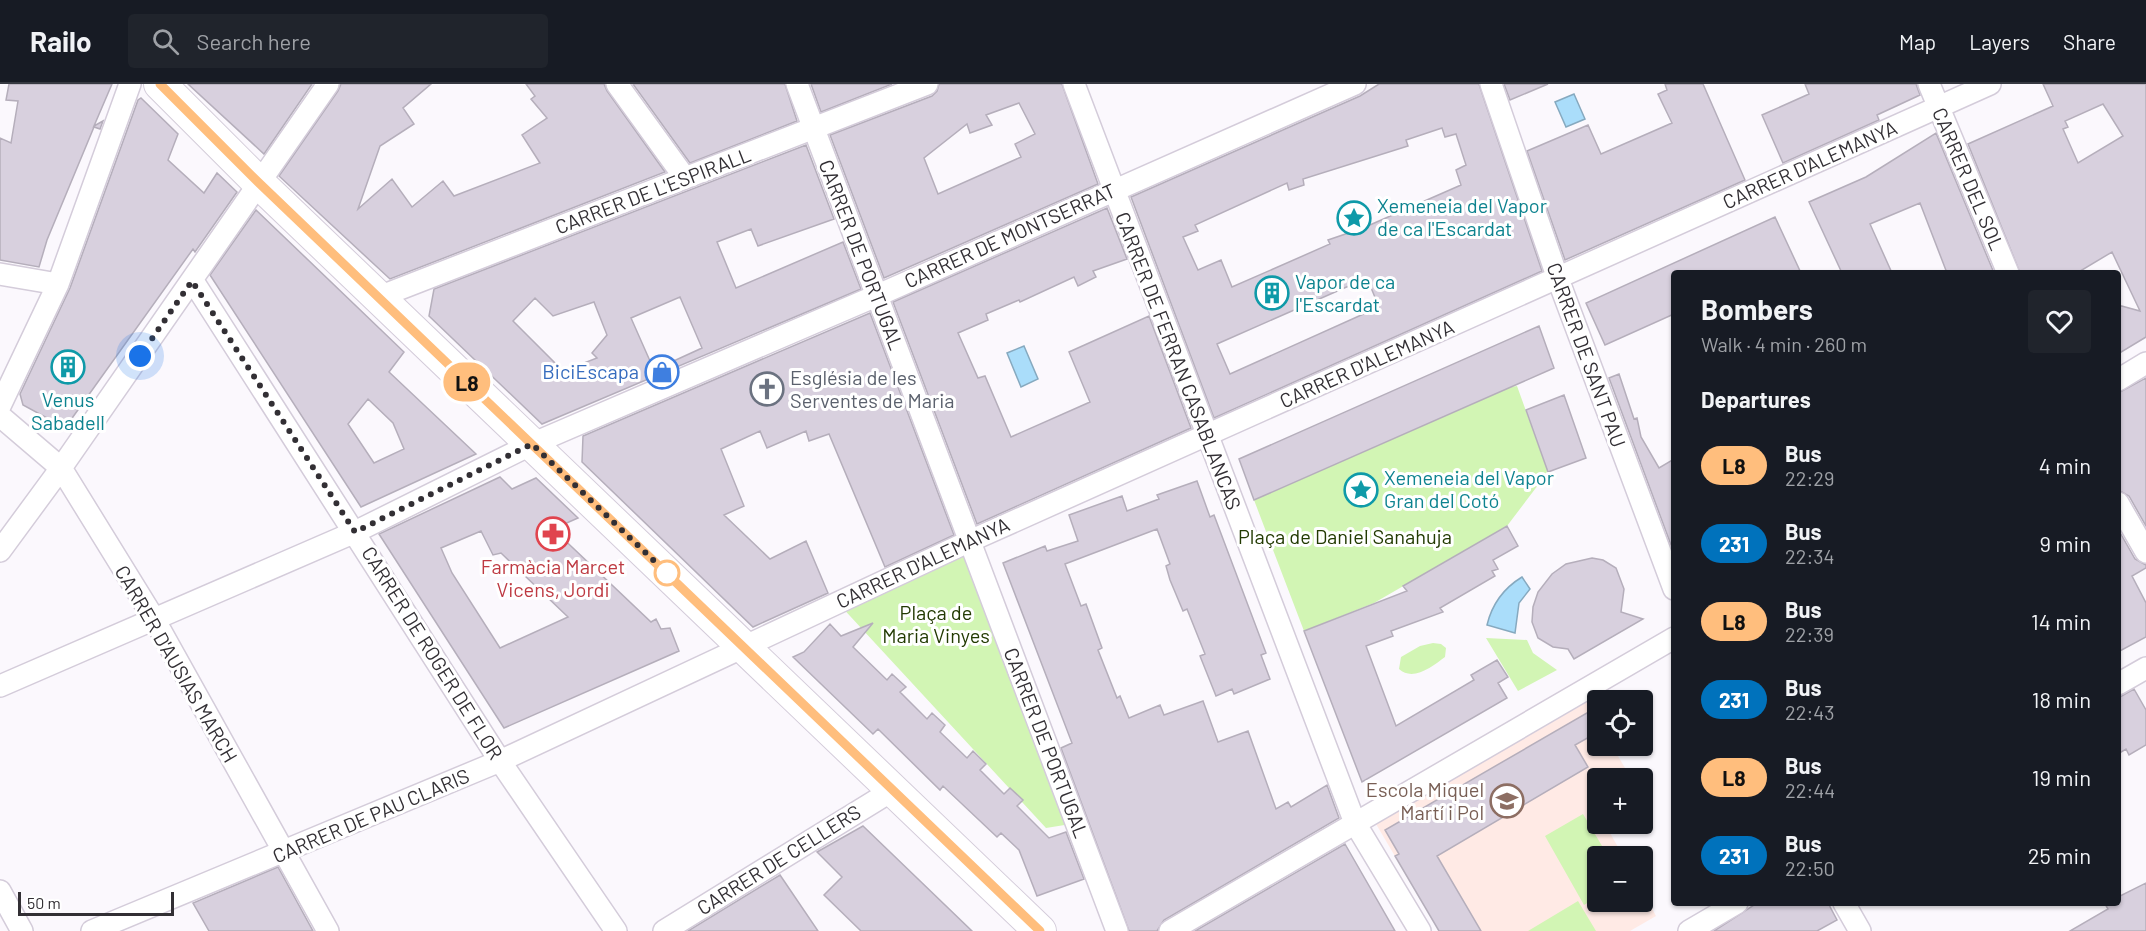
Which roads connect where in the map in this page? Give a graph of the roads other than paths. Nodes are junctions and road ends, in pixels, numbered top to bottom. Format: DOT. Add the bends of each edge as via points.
graph roads {
  1 [pos="130,84"];
  2 [pos="160,84"];
  3 [pos="328,84"];
  4 [pos="617,84"];
  5 [pos="797,84"];
  6 [pos="927,84"];
  7 [pos="1074,84"];
  8 [pos="1355,84"];
  9 [pos="1491,84"];
  10 [pos="1929,84"];
  11 [pos="1990,84"];
  12 [pos="1938,108"];
  13 [pos="813,128"];
  14 [pos="685,178"];
  15 [pos="258,182"];
  16 [pos="1113,190"];
  17 [pos="2007,270"];
  18 [pos="0,274"];
  19 [pos="1558,279"];
  20 [pos="192,281"];
  21 [pos="58,284"];
  22 [pos="876,296"];
  23 [pos="379,297"];
  24 [pos="2146,363"];
  25 [pos="2121,378"];
  26 [pos="0,406"];
  27 [pos="0,416"];
  28 [pos="1206,436"];
  29 [pos="532,444"];
  30 [pos="61,468"];
  31 [pos="2121,507"];
  32 [pos="355,532"];
  33 [pos="970,541"];
  34 [pos="0,551"];
  35 [pos="2146,552"];
  36 [pos="1671,582"];
  37 [pos="153,618"];
  38 [pos="1671,640"];
  39 [pos="744,647"];
  40 [pos="2146,668"];
  41 [pos="2121,682"];
  42 [pos="0,686"];
  43 [pos="500,761"];
  44 [pos="893,790"];
  45 [pos="1355,823"];
  46 [pos="283,853"];
  47 [pos="0,891"];
  48 [pos="1732,906"];
  49 [pos="1846,906"];
  50 [pos="22,931"];
  51 [pos="92,931"];
  52 [pos="328,931"];
  53 [pos="616,931"];
  54 [pos="664,931"];
  55 [pos="1040,931"];
  56 [pos="1117,931"];
  57 [pos="1170,931"];
  58 [pos="1420,931"];
  59 [pos="1689,931"];
  60 [pos="1860,931"];
  1 -- 21 [label="street"];
  2 -- 15 [label="main road"];
  3 -- 15 [label="street"];
  4 -- 14 [label="street"];
  5 -- 13 [label="street, CARRER DE PORTUGAL"];
  6 -- 13 [label="street, CARRER DE L'ESPIRALL"];
  7 -- 16 [label="street, CARRER DE FERRAN CASABLANCAS"];
  8 -- 16 [label="street, CARRER DE MONTSERRAT"];
  9 -- 19 [label="street, CARRER DE SANT PAU"];
  10 -- 12 [label="street, CARRER DEL SOL"];
  11 -- 12 [label="street, CARRER D'ALEMANYA"];
  12 -- 17 [label="street, CARRER DEL SOL"];
  12 -- 19 [label="street, CARRER D'ALEMANYA"];
  13 -- 14 [label="street, CARRER DE L'ESPIRALL"];
  13 -- 22 [label="street, CARRER DE PORTUGAL"];
  14 -- 23 [label="street, CARRER DE L'ESPIRALL"];
  15 -- 20 [label="street"];
  15 -- 23 [label="main road"];
  16 -- 22 [label="street, CARRER DE MONTSERRAT"];
  16 -- 28 [label="street, CARRER DE FERRAN CASABLANCAS"];
  18 -- 21 [label="street"];
  19 -- 28 [label="street, CARRER D'ALEMANYA"];
  19 -- 36 [label="street, CARRER DE SANT PAU"];
  20 -- 30 [label="street"];
  20 -- 32 [label="street, CARRER DE ROGER DE FLOR"];
  21 -- 26 [label="street"];
  22 -- 29 [label="street, CARRER DE MONTSERRAT"];
  22 -- 33 [label="street, CARRER DE PORTUGAL"];
  23 -- 29 [label="main road"];
  24 -- 25 [label="street"];
  27 -- 30 [label="street, CARRER D'AUSIAS MARCH"];
  28 -- 33 [label="street, CARRER D'ALEMANYA"];
  28 -- 45 [label="street, CARRER DE FERRAN CASABLANCAS"];
  29 -- 32 [label="street, CARRER DE MONTSERRAT"];
  29 -- 39 [label="main road"];
  30 -- 34 [label="street"];
  30 -- 37 [label="street, CARRER D'AUSIAS MARCH"];
  31 -- 35 [label="street"];
  32 -- 37 [label="street, CARRER DE MONTSERRAT"];
  32 -- 43 [label="street, CARRER DE ROGER DE FLOR"];
  33 -- 39 [label="street, CARRER D'ALEMANYA"];
  33 -- 56 [label="street, CARRER DE PORTUGAL"];
  37 -- 42 [label="street, CARRER DE MONTSERRAT"];
  37 -- 46 [label="street, CARRER D'AUSIAS MARCH"];
  38 -- 45 [label="street"];
  39 -- 43 [label="street, CARRER DE PAU CLARIS"];
  39 -- 44 [label="main road"];
  40 -- 41 [label="street"];
  43 -- 46 [label="street, CARRER DE PAU CLARIS"];
  43 -- 53 [label="street, CARRER DE ROGER DE FLOR"];
  44 -- 54 [label="street, CARRER DE CELLERS"];
  44 -- 55 [label="main road"];
  45 -- 57 [label="street"];
  45 -- 58 [label="street, CARRER DE FERRAN CASABLANCAS"];
  46 -- 51 [label="street, CARRER DE PAU CLARIS"];
  46 -- 52 [label="street, CARRER D'AUSIAS MARCH"];
  47 -- 50 [label="street"];
  48 -- 59 [label="street"];
  49 -- 60 [label="street"];
}
